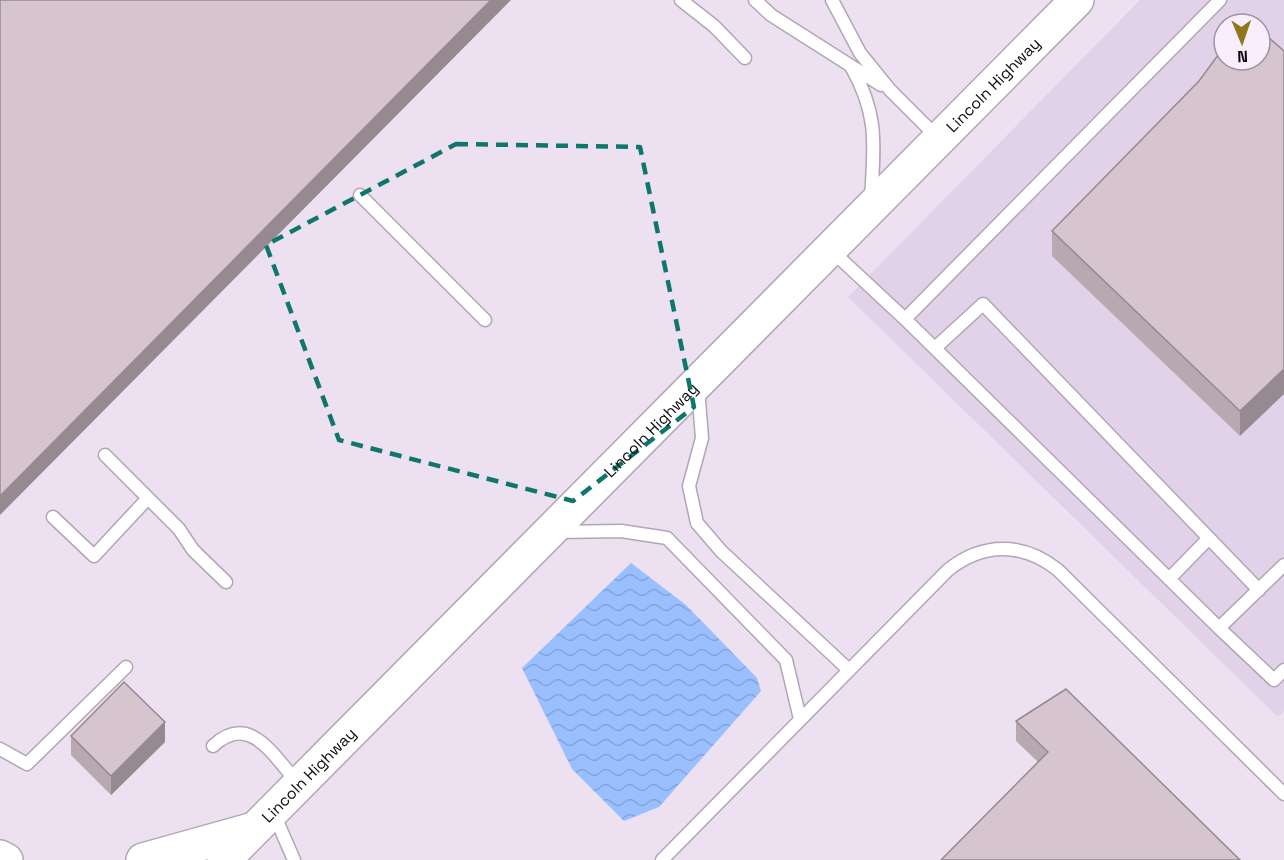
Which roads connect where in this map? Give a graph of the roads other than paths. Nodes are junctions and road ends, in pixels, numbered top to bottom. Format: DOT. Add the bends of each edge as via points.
graph roads {
  1 [pos="681,0"];
  2 [pos="755,0"];
  3 [pos="832,0"];
  4 [pos="1077,0"];
  5 [pos="1220,0"];
  6 [pos="745,58"];
  7 [pos="851,67"];
  8 [pos="890,90"];
  9 [pos="940,140"];
  10 [pos="360,195"];
  11 [pos="870,210"];
  12 [pos="830,249"];
  13 [pos="905,319"];
  14 [pos="485,320"];
  15 [pos="935,348"];
  16 [pos="698,383"];
  17 [pos="105,455"];
  18 [pos="148,498"];
  19 [pos="54,517"];
  20 [pos="550,532"];
  21 [pos="1209,538"];
  22 [pos="1284,565"];
  23 [pos="1169,579"];
  24 [pos="226,582"];
  25 [pos="1258,590"];
  26 [pos="1219,628"];
  27 [pos="126,667"];
  28 [pos="849,670"];
  29 [pos="1284,670"];
  30 [pos="800,719"];
  31 [pos="213,746"];
  32 [pos="0,749"];
  33 [pos="299,784"];
  34 [pos="1284,794"];
  35 [pos="264,820"];
  36 [pos="0,859"];
  37 [pos="6,860"];
  38 [pos="143,860"];
  39 [pos="224,860"];
  40 [pos="294,860"];
  41 [pos="662,860"];
  1 -- 6 [label="lane"];
  2 -- 7 [label="lane" via="771,15"];
  3 -- 8 [label="lane" via="860,53"];
  4 -- 9 [label="main road, Lincoln Highway"];
  5 -- 13 [label="lane"];
  7 -- 8 [label="lane"];
  7 -- 11 [label="lane" via="868,100 873,125"];
  8 -- 9 [label="lane"];
  9 -- 11 [label="main road, Lincoln Highway"];
  10 -- 14 [label="lane"];
  11 -- 12 [label="main road, Lincoln Highway"];
  12 -- 13 [label="lane"];
  12 -- 16 [label="main road, Lincoln Highway"];
  13 -- 15 [label="lane"];
  15 -- 21 [label="lane" via="983,304"];
  15 -- 23 [label="lane"];
  16 -- 20 [label="main road, Lincoln Highway"];
  16 -- 28 [label="lane" via="702,438 689,486 697,523 721,551"];
  17 -- 18 [label="lane"];
  18 -- 19 [label="lane" via="94,556"];
  18 -- 24 [label="lane"];
  20 -- 30 [label="lane" via="621,531 667,538 786,660"];
  20 -- 33 [label="main road, Lincoln Highway"];
  21 -- 23 [label="lane"];
  21 -- 25 [label="lane"];
  22 -- 25 [label="lane"];
  23 -- 26 [label="lane"];
  25 -- 26 [label="lane"];
  26 -- 29 [label="lane" via="1274,680"];
  27 -- 32 [label="lane" via="27,764"];
  28 -- 30 [label="lane"];
  28 -- 34 [label="lane" via="957,562 998,548 1026,551 1058,570"];
  30 -- 41 [label="lane"];
  31 -- 33 [label="lane" via="230,734 248,733"];
  33 -- 35 [label="main road, Lincoln Highway"];
  35 -- 38 [label="main road"];
  35 -- 39 [label="main road, Lincoln Highway"];
  35 -- 40 [label="lane"];
  36 -- 37 [label="main road"];
}
